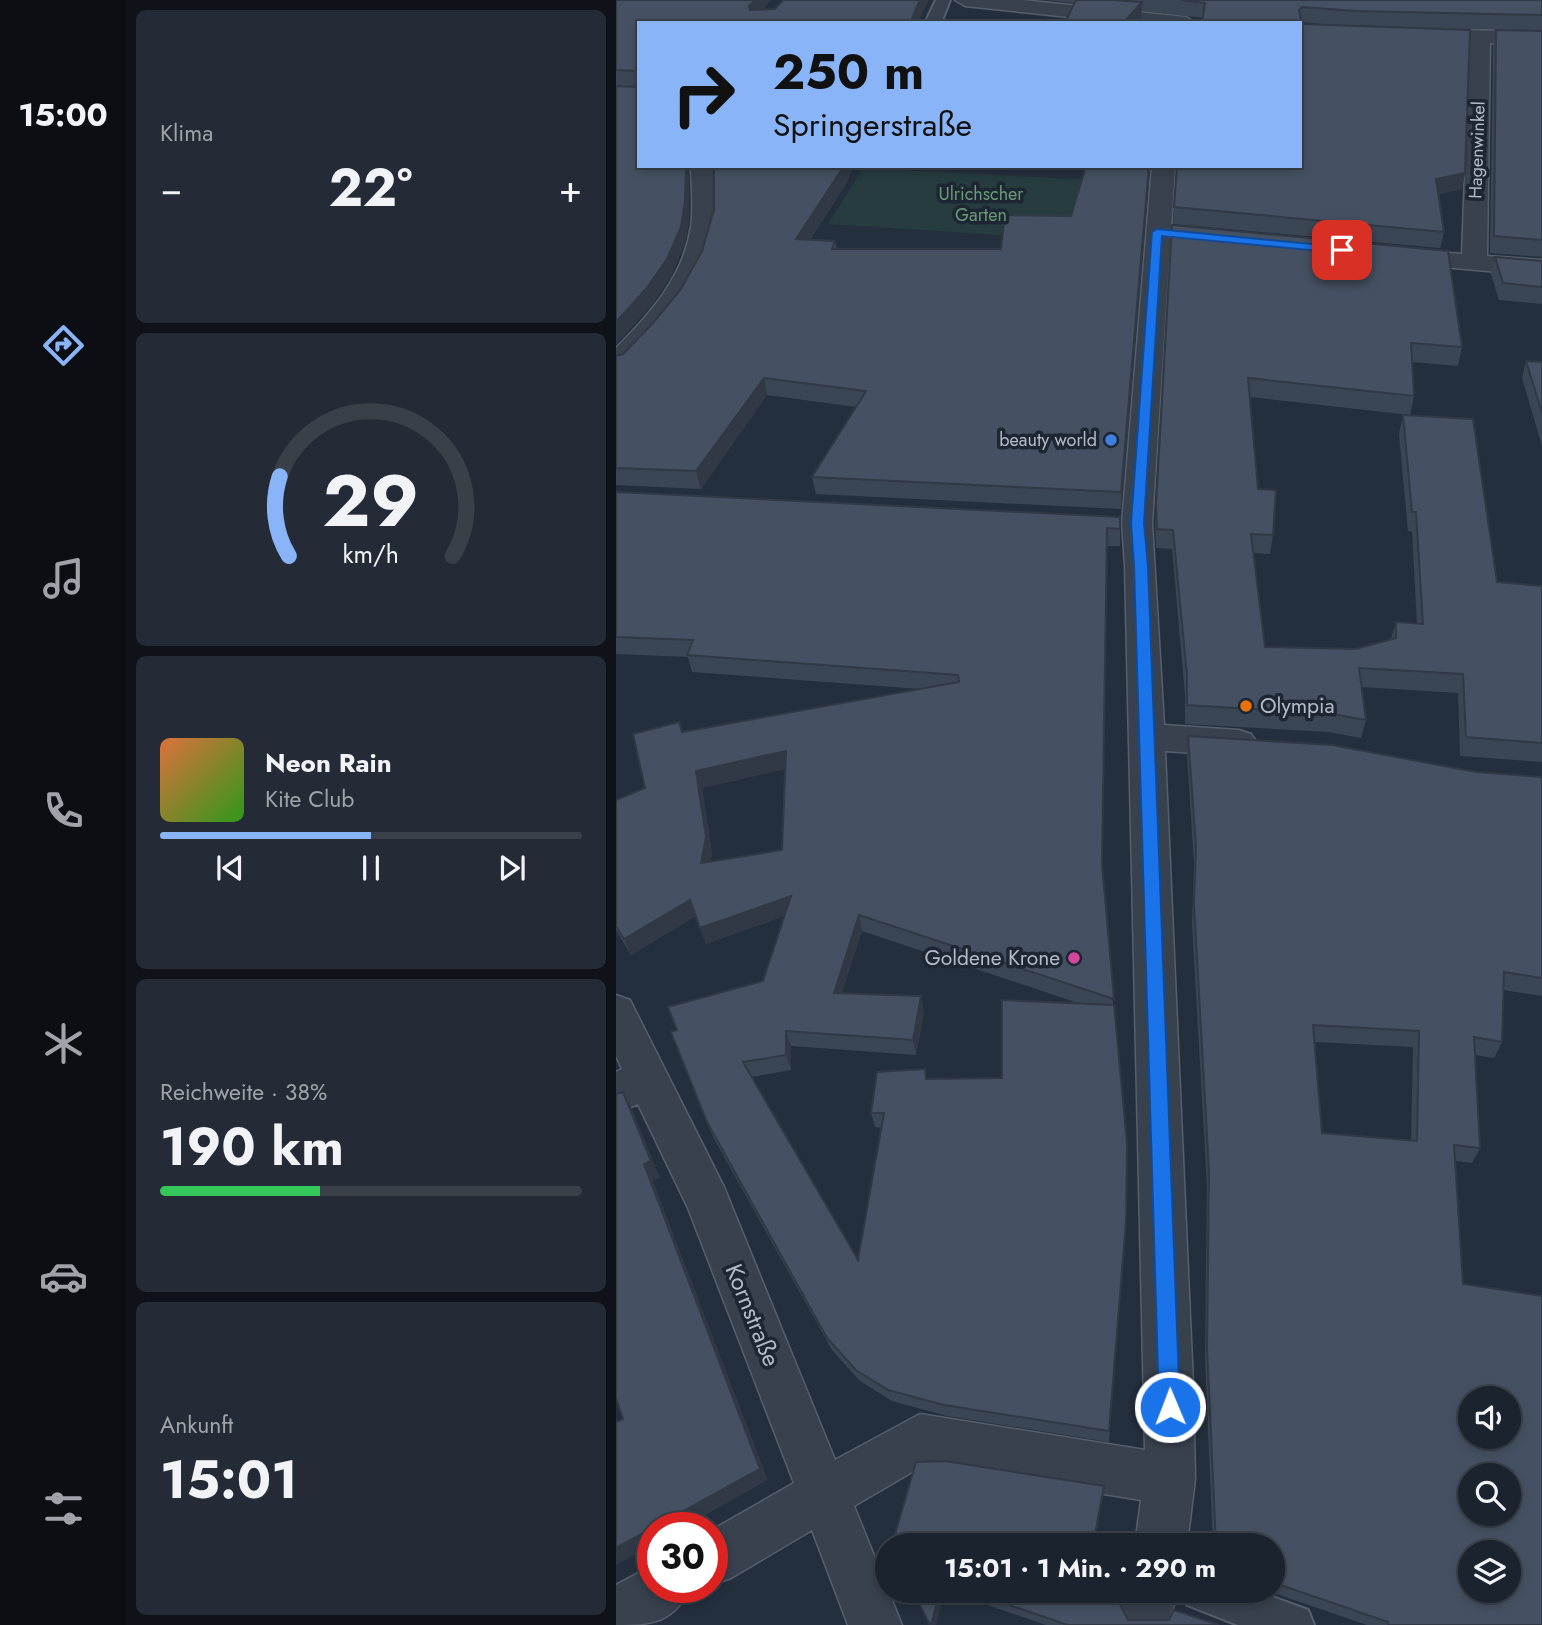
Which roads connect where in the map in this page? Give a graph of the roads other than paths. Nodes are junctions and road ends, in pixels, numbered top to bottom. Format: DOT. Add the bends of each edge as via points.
graph roads {
  1 [pos="943,0"];
  2 [pos="965,0"];
  3 [pos="1192,19"];
  4 [pos="934,21"];
  5 [pos="1403,35"];
  6 [pos="1480,37"];
  7 [pos="1542,38"];
  8 [pos="703,168"];
  9 [pos="1164,168"];
  10 [pos="1377,254"];
  11 [pos="1474,263"];
  12 [pos="1542,268"];
  13 [pos="616,364"];
  14 [pos="1147,737"];
  15 [pos="1272,745"];
  16 [pos="616,1013"];
  17 [pos="632,1085"];
  18 [pos="1170,1479"];
  19 [pos="826,1494"];
  20 [pos="1163,1533"];
  21 [pos="728,1550"];
  22 [pos="637,1603"];
  23 [pos="1233,1603"];
  24 [pos="616,1615"];
  25 [pos="875,1625"];
  26 [pos="1293,1625"];
  1 -- 4 [label="street"];
  2 -- 3 [label="street"];
  5 -- 6 [label="street"];
  6 -- 7 [label="street"];
  6 -- 11 [label="street, Hagenwinkel"];
  8 -- 13 [label="street" via="702,227 689,269 671,301"];
  9 -- 14 [label="street" via="1171,234 1123,522"];
  10 -- 11 [label="street"];
  11 -- 12 [label="street"];
  14 -- 15 [label="street"];
  14 -- 18 [label="street"];
  16 -- 17 [label="street, Kornstraße"];
  17 -- 19 [label="street, Kornstraße" via="708,1202"];
  18 -- 19 [label="street" via="920,1439"];
  18 -- 20 [label="street"];
  19 -- 21 [label="street"];
  19 -- 25 [label="street, Kornstraße"];
  22 -- 24 [label="street"];
  23 -- 26 [label="street"];
}
